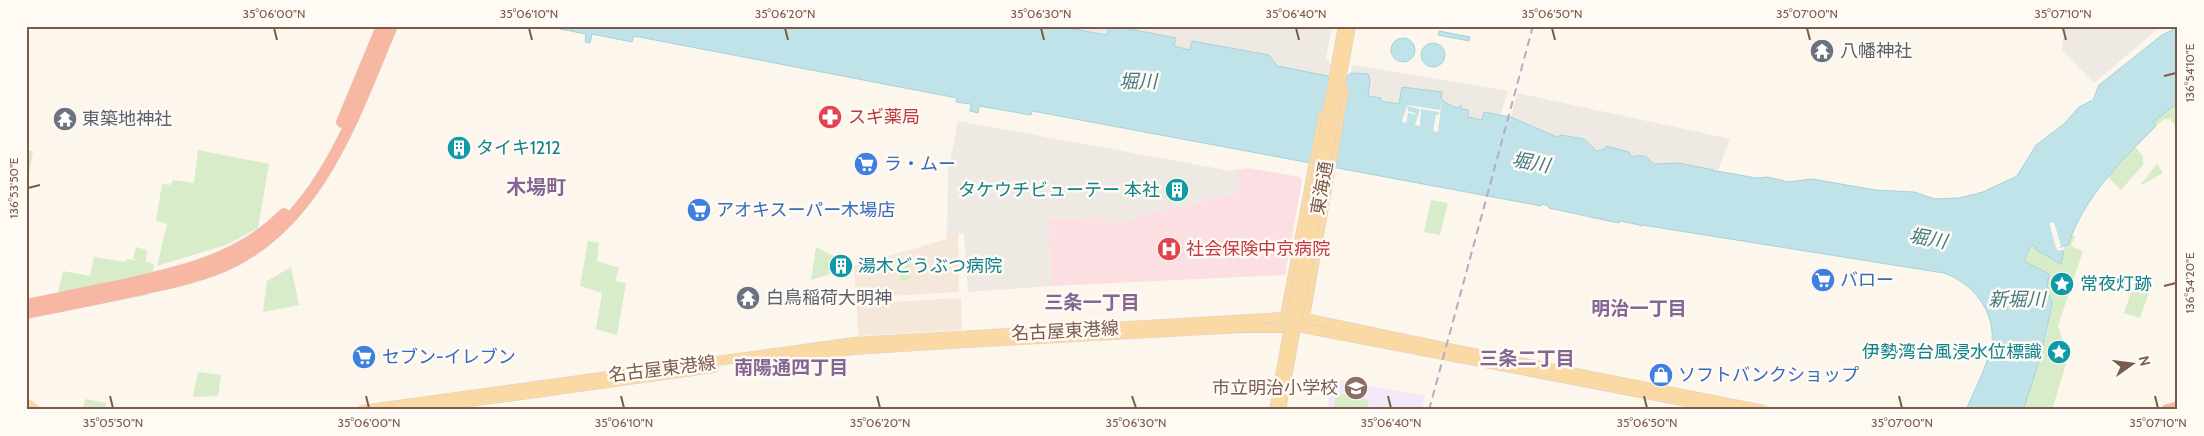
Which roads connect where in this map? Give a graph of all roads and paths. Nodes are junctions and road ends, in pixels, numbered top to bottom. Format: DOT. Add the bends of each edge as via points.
graph roads {
  1 [pos="382,26"];
  2 [pos="392,26"];
  3 [pos="1343,26"];
  4 [pos="1351,26"];
  5 [pos="1338,78"];
  6 [pos="329,157"];
  7 [pos="306,193"];
  8 [pos="75,296"];
  9 [pos="26,305"];
  10 [pos="26,313"];
  11 [pos="26,319"];
  12 [pos="1283,322"];
  13 [pos="1304,323"];
  14 [pos="26,404"];
  15 [pos="2178,407"];
  16 [pos="36,410"];
  17 [pos="362,410"];
  18 [pos="414,410"];
  19 [pos="1274,410"];
  20 [pos="1281,410"];
  21 [pos="1729,410"];
  22 [pos="1764,410"];
  23 [pos="2168,410"];
  1 -- 8 [label="highway" via="330,148 304,191 278,220 239,249 201,266"];
  2 -- 10 [label="highway" via="324,174 301,206 264,242 222,267 183,280"];
  3 -- 5 [label="main road, 東海通, bridge"];
  4 -- 5 [label="main road, 東海通, bridge"];
  5 -- 12 [label="main road, bridge" via="1326,98"];
  5 -- 13 [label="main road" via="1344,90"];
  5 -- 19 [label="main road, 東海通, bridge"];
  5 -- 20 [label="main road, 東海通, bridge"];
  6 -- 7 [label="highway"];
  7 -- 8 [label="highway" via="249,236 223,249 170,268 83,289"];
  7 -- 11 [label="highway" via="272,240 237,268 192,284"];
  8 -- 9 [label="highway"];
  12 -- 13 [label="main road, 名古屋東港線"];
  12 -- 17 [label="main road, 名古屋東港線" via="854,342"];
  12 -- 18 [label="main road, 名古屋東港線" via="855,350"];
  13 -- 21 [label="main road, 名古屋東港線"];
  13 -- 22 [label="main road, 名古屋東港線"];
  14 -- 16 [label="main road"];
  15 -- 23 [label="highway"];
}
